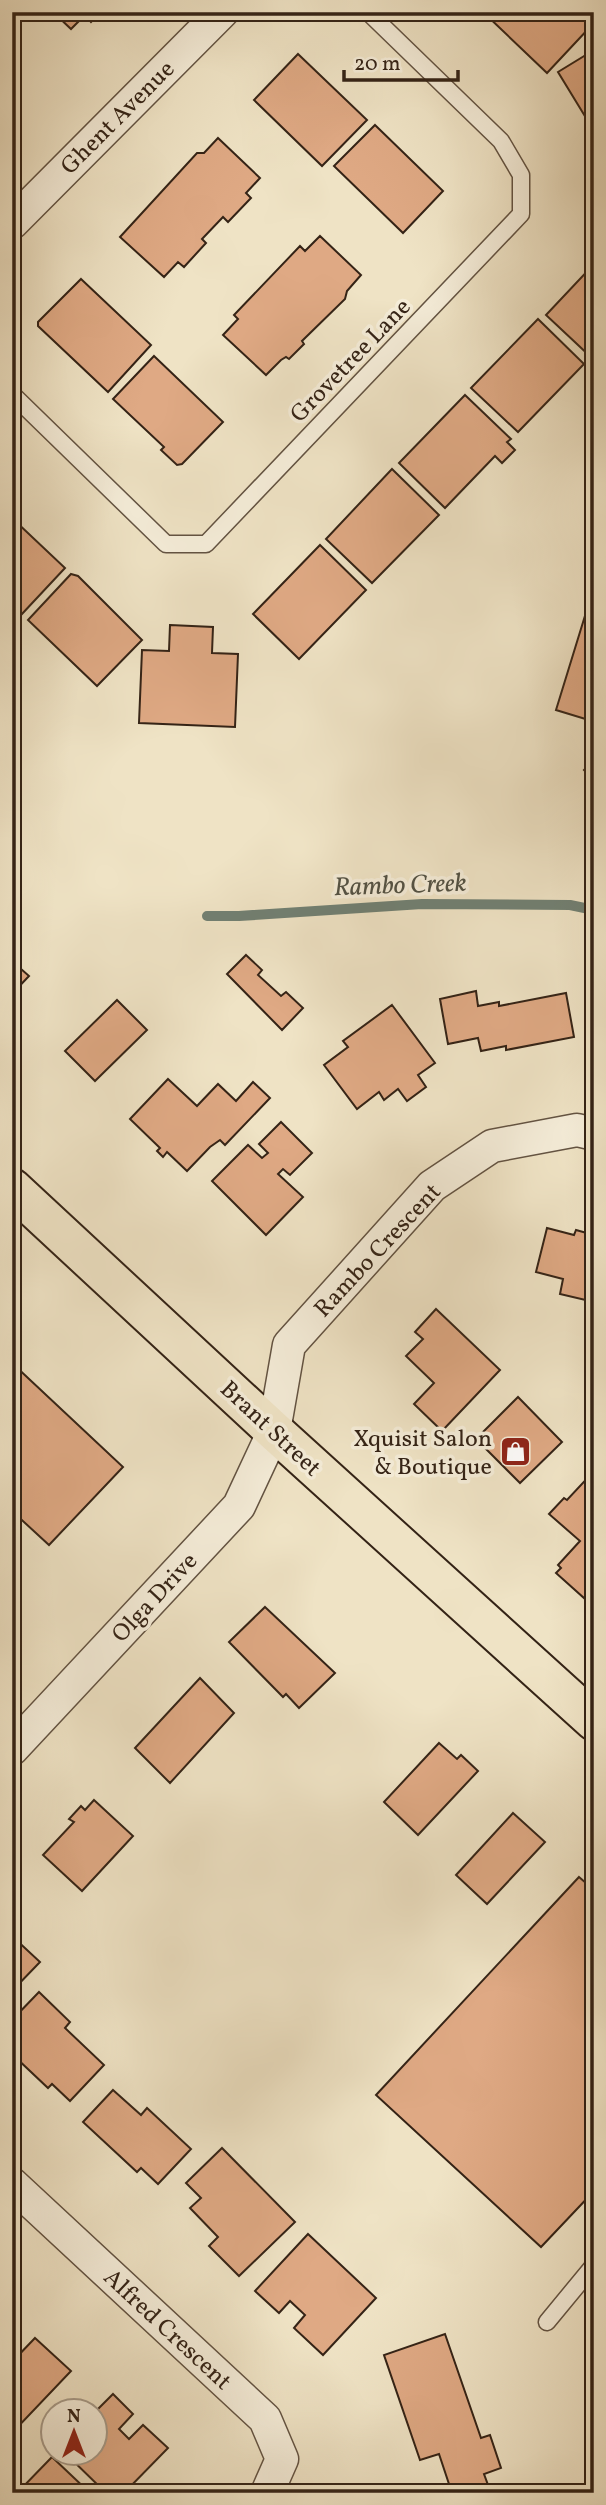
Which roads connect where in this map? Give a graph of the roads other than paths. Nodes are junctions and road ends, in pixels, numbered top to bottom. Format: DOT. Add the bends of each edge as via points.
graph roads {
  1 [pos="222,12"];
  2 [pos="368,12"];
  3 [pos="12,222"];
  4 [pos="12,394"];
  5 [pos="594,1134"];
  6 [pos="12,1188"];
  7 [pos="274,1431"];
  8 [pos="594,1721"];
  9 [pos="12,1749"];
  10 [pos="12,2184"];
  11 [pos="594,2265"];
  12 [pos="547,2322"];
  13 [pos="267,2493"];
  1 -- 3 [label="street, Ghent Avenue"];
  2 -- 4 [label="lane, Grovetree Lane" via="501,141 520,175 520,214 206,544 166,544"];
  5 -- 7 [label="street, Rambo Crescent" via="576,1130 492,1146 432,1186 289,1345"];
  6 -- 7 [label="main road, Brant Street"];
  7 -- 8 [label="main road, Brant Street"];
  7 -- 9 [label="street, Olga Drive" via="239,1506"];
  10 -- 13 [label="street, Alfred Crescent" via="265,2419 282,2459"];
  11 -- 12 [label="lane"];
}
